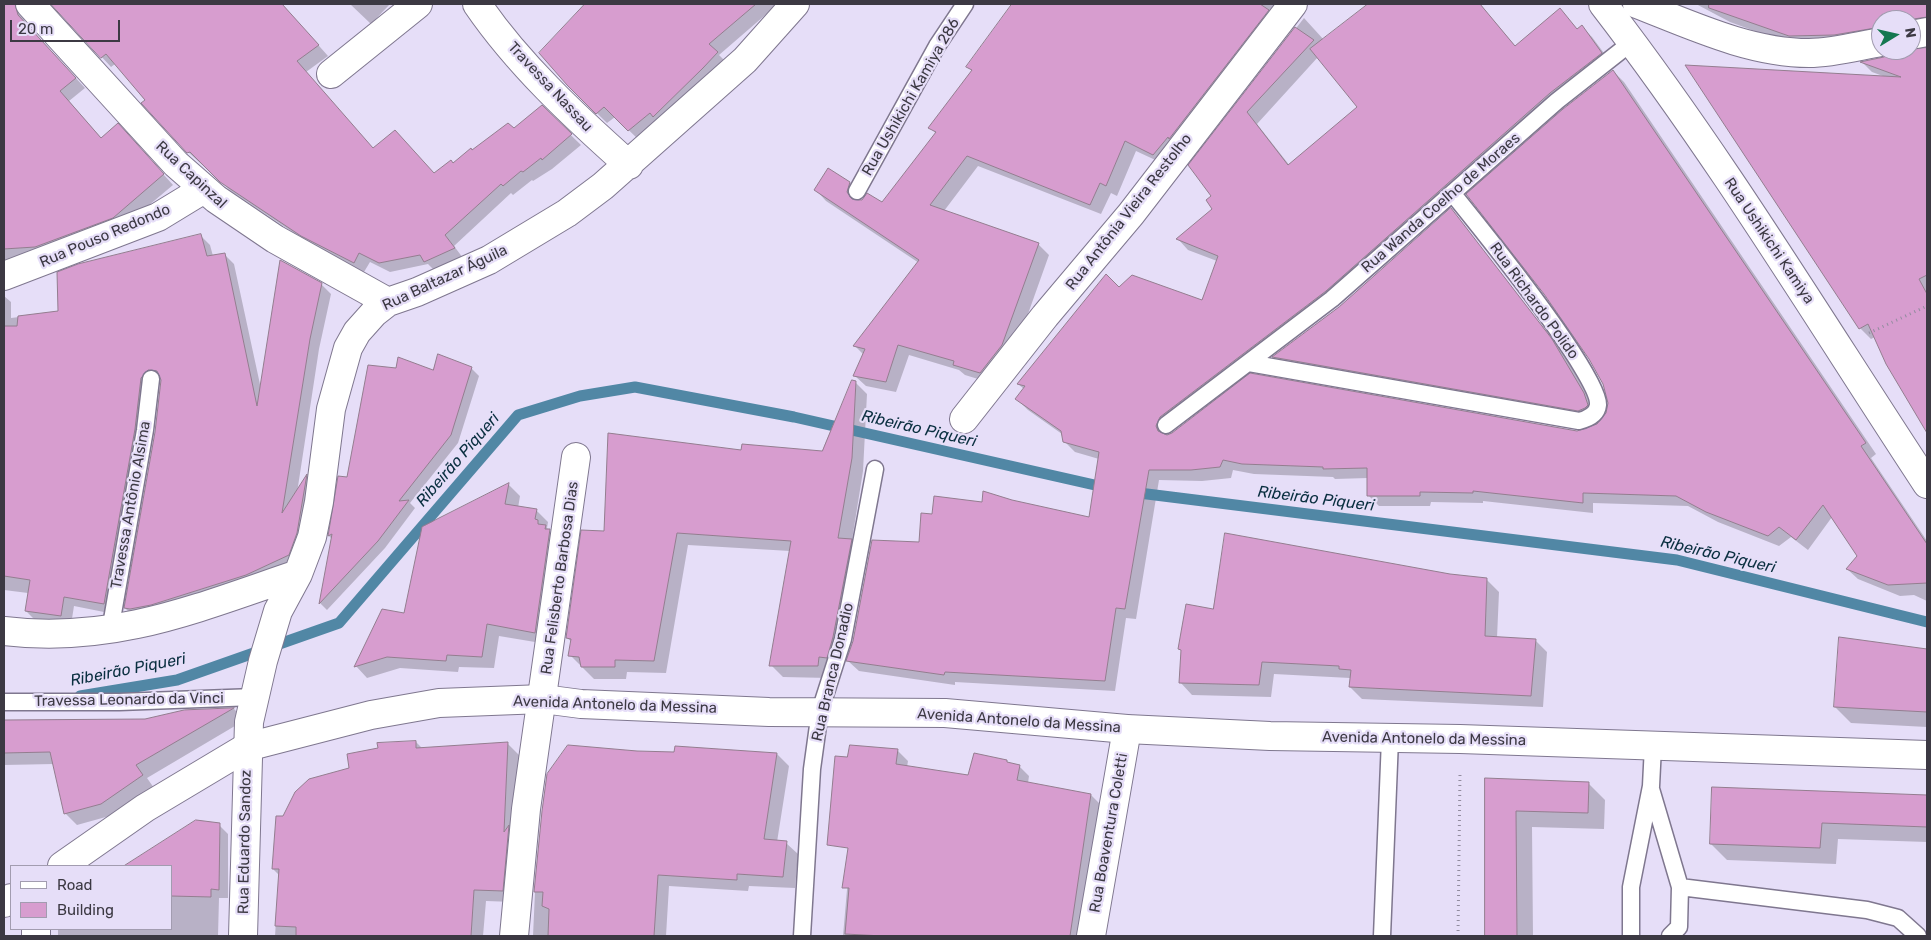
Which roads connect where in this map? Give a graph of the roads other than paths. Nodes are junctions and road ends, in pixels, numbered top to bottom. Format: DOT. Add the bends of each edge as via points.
graph roads {
  1 [pos="30,4"];
  2 [pos="418,4"];
  3 [pos="477,4"];
  4 [pos="795,4"];
  5 [pos="965,4"];
  6 [pos="1293,4"];
  7 [pos="1603,4"];
  8 [pos="1637,4"];
  9 [pos="1632,42"];
  10 [pos="1871,44"];
  11 [pos="331,74"];
  12 [pos="629,165"];
  13 [pos="204,190"];
  14 [pos="857,191"];
  15 [pos="1454,194"];
  16 [pos="4,276"];
  17 [pos="388,302"];
  18 [pos="1249,363"];
  19 [pos="150,379"];
  20 [pos="964,419"];
  21 [pos="1166,425"];
  22 [pos="576,457"];
  23 [pos="875,469"];
  24 [pos="1927,484"];
  25 [pos="298,574"];
  26 [pos="4,631"];
  27 [pos="110,631"];
  28 [pos="257,687"];
  29 [pos="543,699"];
  30 [pos="4,702"];
  31 [pos="820,711"];
  32 [pos="1126,729"];
  33 [pos="1390,739"];
  34 [pos="1653,746"];
  35 [pos="247,747"];
  36 [pos="1927,755"];
  37 [pos="1651,786"];
  38 [pos="63,865"];
  39 [pos="1680,887"];
  40 [pos="243,936"];
  41 [pos="514,936"];
  42 [pos="802,936"];
  43 [pos="1091,936"];
  44 [pos="1382,936"];
  45 [pos="1631,936"];
  46 [pos="1670,936"];
  47 [pos="1918,936"];
  1 -- 13 [label="street, Rua Capinzal" via="149,135"];
  2 -- 11 [label="street"];
  3 -- 12 [label="street, Travessa Nassau" via="550,90"];
  4 -- 12 [label="street, Rua Baltazar Águila" via="745,60"];
  5 -- 14 [label="lane, Rua Ushikichi Kamiya 286" via="937,46"];
  6 -- 20 [label="street, Rua Antônia Vieira Restolho" via="1130,214"];
  7 -- 9 [label="street, Rua Ushikichi Kamiya"];
  8 -- 10 [label="street" via="1689,25 1769,49 1810,53"];
  9 -- 15 [label="lane, Rua Wanda Coelho de Moraes" via="1557,101"];
  9 -- 24 [label="street, Rua Ushikichi Kamiya" via="1782,258"];
  12 -- 17 [label="street, Rua Baltazar Águila" via="567,213 488,260"];
  13 -- 16 [label="street, Rua Pouso Redondo" via="158,217"];
  13 -- 17 [label="street, Rua Capinzal" via="275,240"];
  15 -- 18 [label="lane, Rua Wanda Coelho de Moraes" via="1332,299"];
  15 -- 18 [label="lane, Rua Richardo Polido" via="1530,292 1574,356 1598,397 1598,408 1594,414 1579,421"];
  17 -- 25 [label="street, Rua Baltazar Águila" via="363,326 348,348 331,409 312,537"];
  18 -- 21 [label="lane, Rua Wanda Coelho de Moraes"];
  19 -- 27 [label="lane, Travessa Antônio Alsima"];
  22 -- 29 [label="street, Rua Felisberto Barbosa Dias"];
  23 -- 31 [label="lane, Rua Branca Donadio" via="843,639"];
  25 -- 27 [label="street" via="157,621"];
  25 -- 28 [label="street, Rua Baltazar Águila" via="278,611"];
  26 -- 27 [label="street" via="46,634"];
  28 -- 30 [label="lane, Travessa Leonardo da Vinci" via="119,702"];
  28 -- 35 [label="street, Rua Baltazar Águila"];
  29 -- 31 [label="street, Avenida Antonelo da Messina" via="581,704"];
  29 -- 35 [label="street, Avenida Antonelo da Messina" via="439,703 370,715"];
  29 -- 41 [label="street, Rua Felisberto Barbosa Dias" via="526,809"];
  31 -- 32 [label="street, Avenida Antonelo da Messina" via="945,713"];
  31 -- 42 [label="lane, Rua Branca Donadio" via="812,769"];
  32 -- 33 [label="street, Avenida Antonelo da Messina"];
  32 -- 43 [label="street, Rua Boaventura Coletti"];
  33 -- 34 [label="street, Avenida Antonelo da Messina"];
  33 -- 44 [label="lane"];
  34 -- 36 [label="street, Avenida Antonelo da Messina"];
  34 -- 37 [label="lane"];
  35 -- 38 [label="street, Avenida Antonelo da Messina" via="145,808"];
  35 -- 40 [label="street, Rua Eduardo Sandoz"];
  37 -- 39 [label="lane"];
  37 -- 45 [label="lane" via="1631,887"];
  39 -- 46 [label="lane" via="1679,927"];
  39 -- 47 [label="lane" via="1867,910 1898,918"];
}
